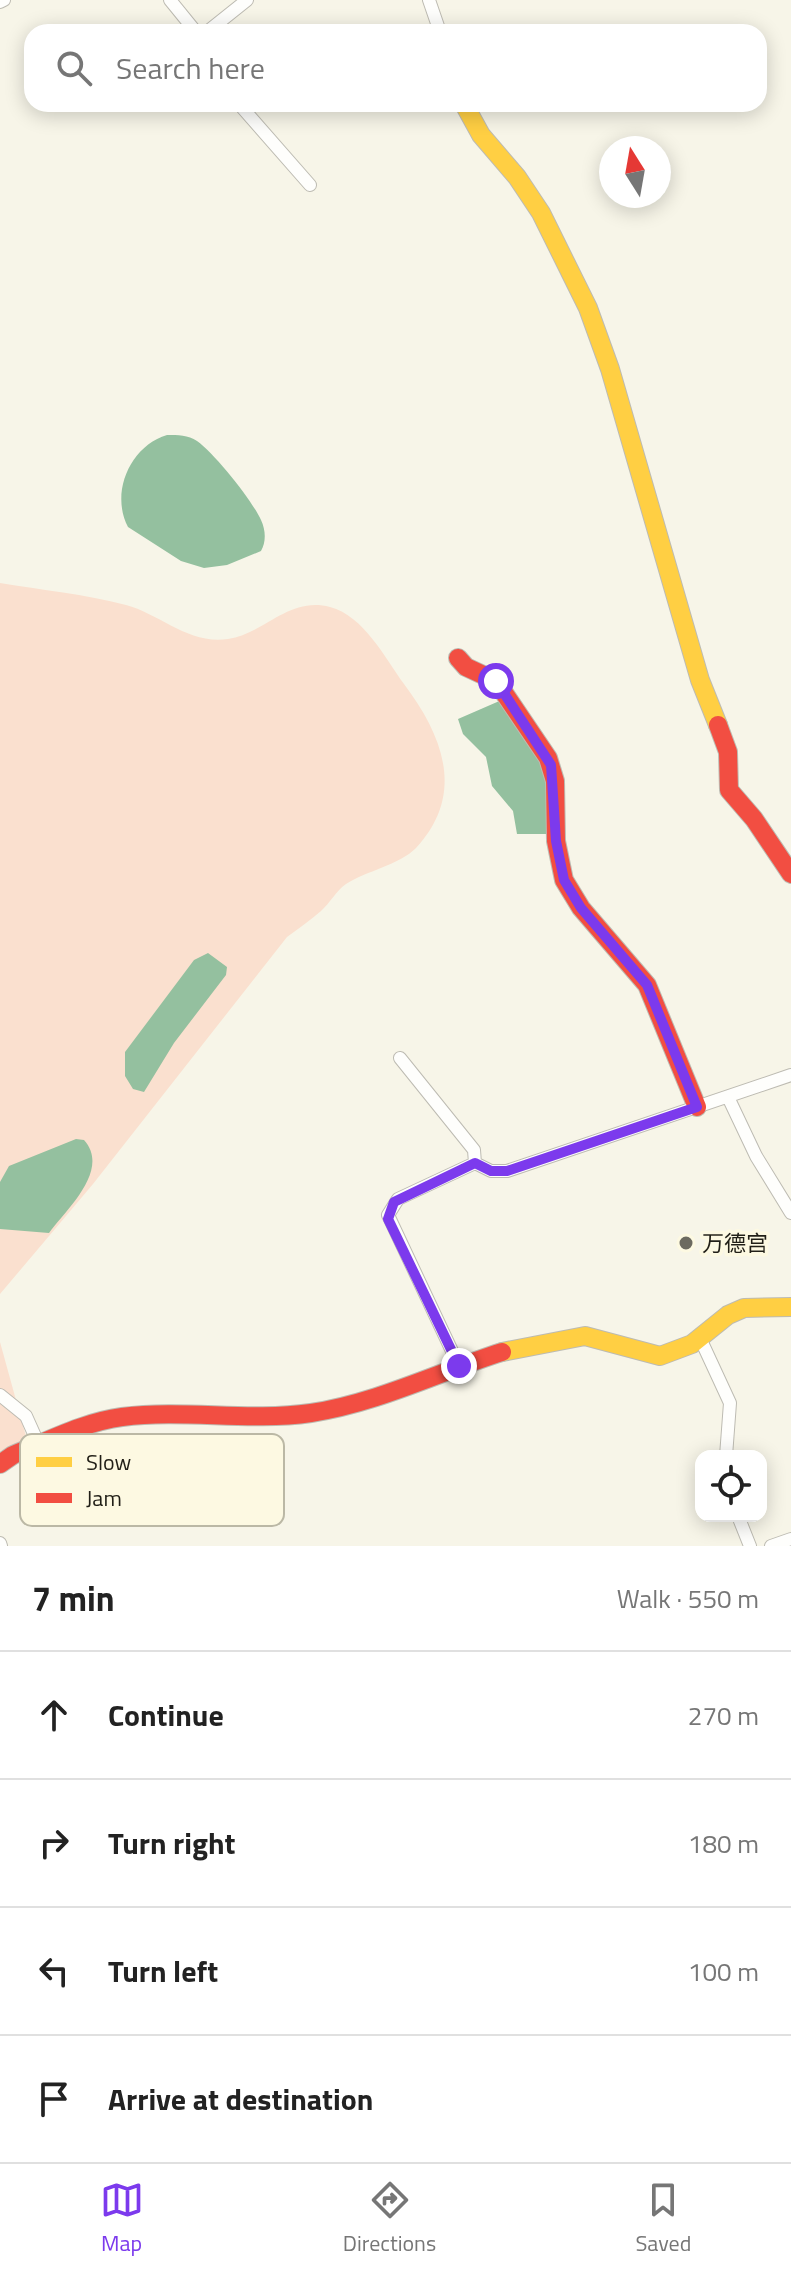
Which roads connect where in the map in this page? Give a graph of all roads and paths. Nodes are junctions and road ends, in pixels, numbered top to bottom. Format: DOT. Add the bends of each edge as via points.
graph roads {
  1 [pos="170,0"];
  2 [pos="247,0"];
  3 [pos="429,0"];
  4 [pos="190,24"];
  5 [pos="217,24"];
  6 [pos="437,24"];
  7 [pos="246,112"];
  8 [pos="468,112"];
  9 [pos="310,185"];
  10 [pos="458,658"];
  11 [pos="791,874"];
  12 [pos="400,1058"];
  13 [pos="791,1075"];
  14 [pos="728,1097"];
  15 [pos="697,1107"];
  16 [pos="475,1163"];
  17 [pos="791,1213"];
  18 [pos="791,1307"];
  19 [pos="699,1336"];
  20 [pos="459,1366"];
  21 [pos="0,1395"];
  22 [pos="34,1434"];
  23 [pos="71,1434"];
  24 [pos="726,1450"];
  25 [pos="20,1454"];
  26 [pos="0,1464"];
  27 [pos="740,1522"];
  28 [pos="791,1539"];
  29 [pos="750,1546"];
  30 [pos="771,1546"];
  1 -- 4 [label="street"];
  2 -- 5 [label="street"];
  3 -- 6 [label="street"];
  7 -- 9 [label="street"];
  8 -- 11 [label="street" via="541,213 588,308 700,680 728,752 729,790"];
  10 -- 15 [label="street" via="496,681 548,758 564,880 581,908 647,985"];
  12 -- 16 [label="street" via="474,1150"];
  13 -- 14 [label="street"];
  14 -- 15 [label="street"];
  14 -- 17 [label="street"];
  15 -- 16 [label="street" via="507,1171"];
  16 -- 20 [label="street" via="398,1199 388,1215"];
  18 -- 19 [label="street" via="766,1303 740,1308"];
  19 -- 20 [label="street" via="663,1355 585,1336"];
  19 -- 24 [label="street" via="730,1403"];
  20 -- 23 [label="street" via="311,1413 258,1419 121,1417"];
  21 -- 22 [label="street" via="26,1416"];
  25 -- 26 [label="street"];
  27 -- 29 [label="street"];
  28 -- 30 [label="street"];
}
